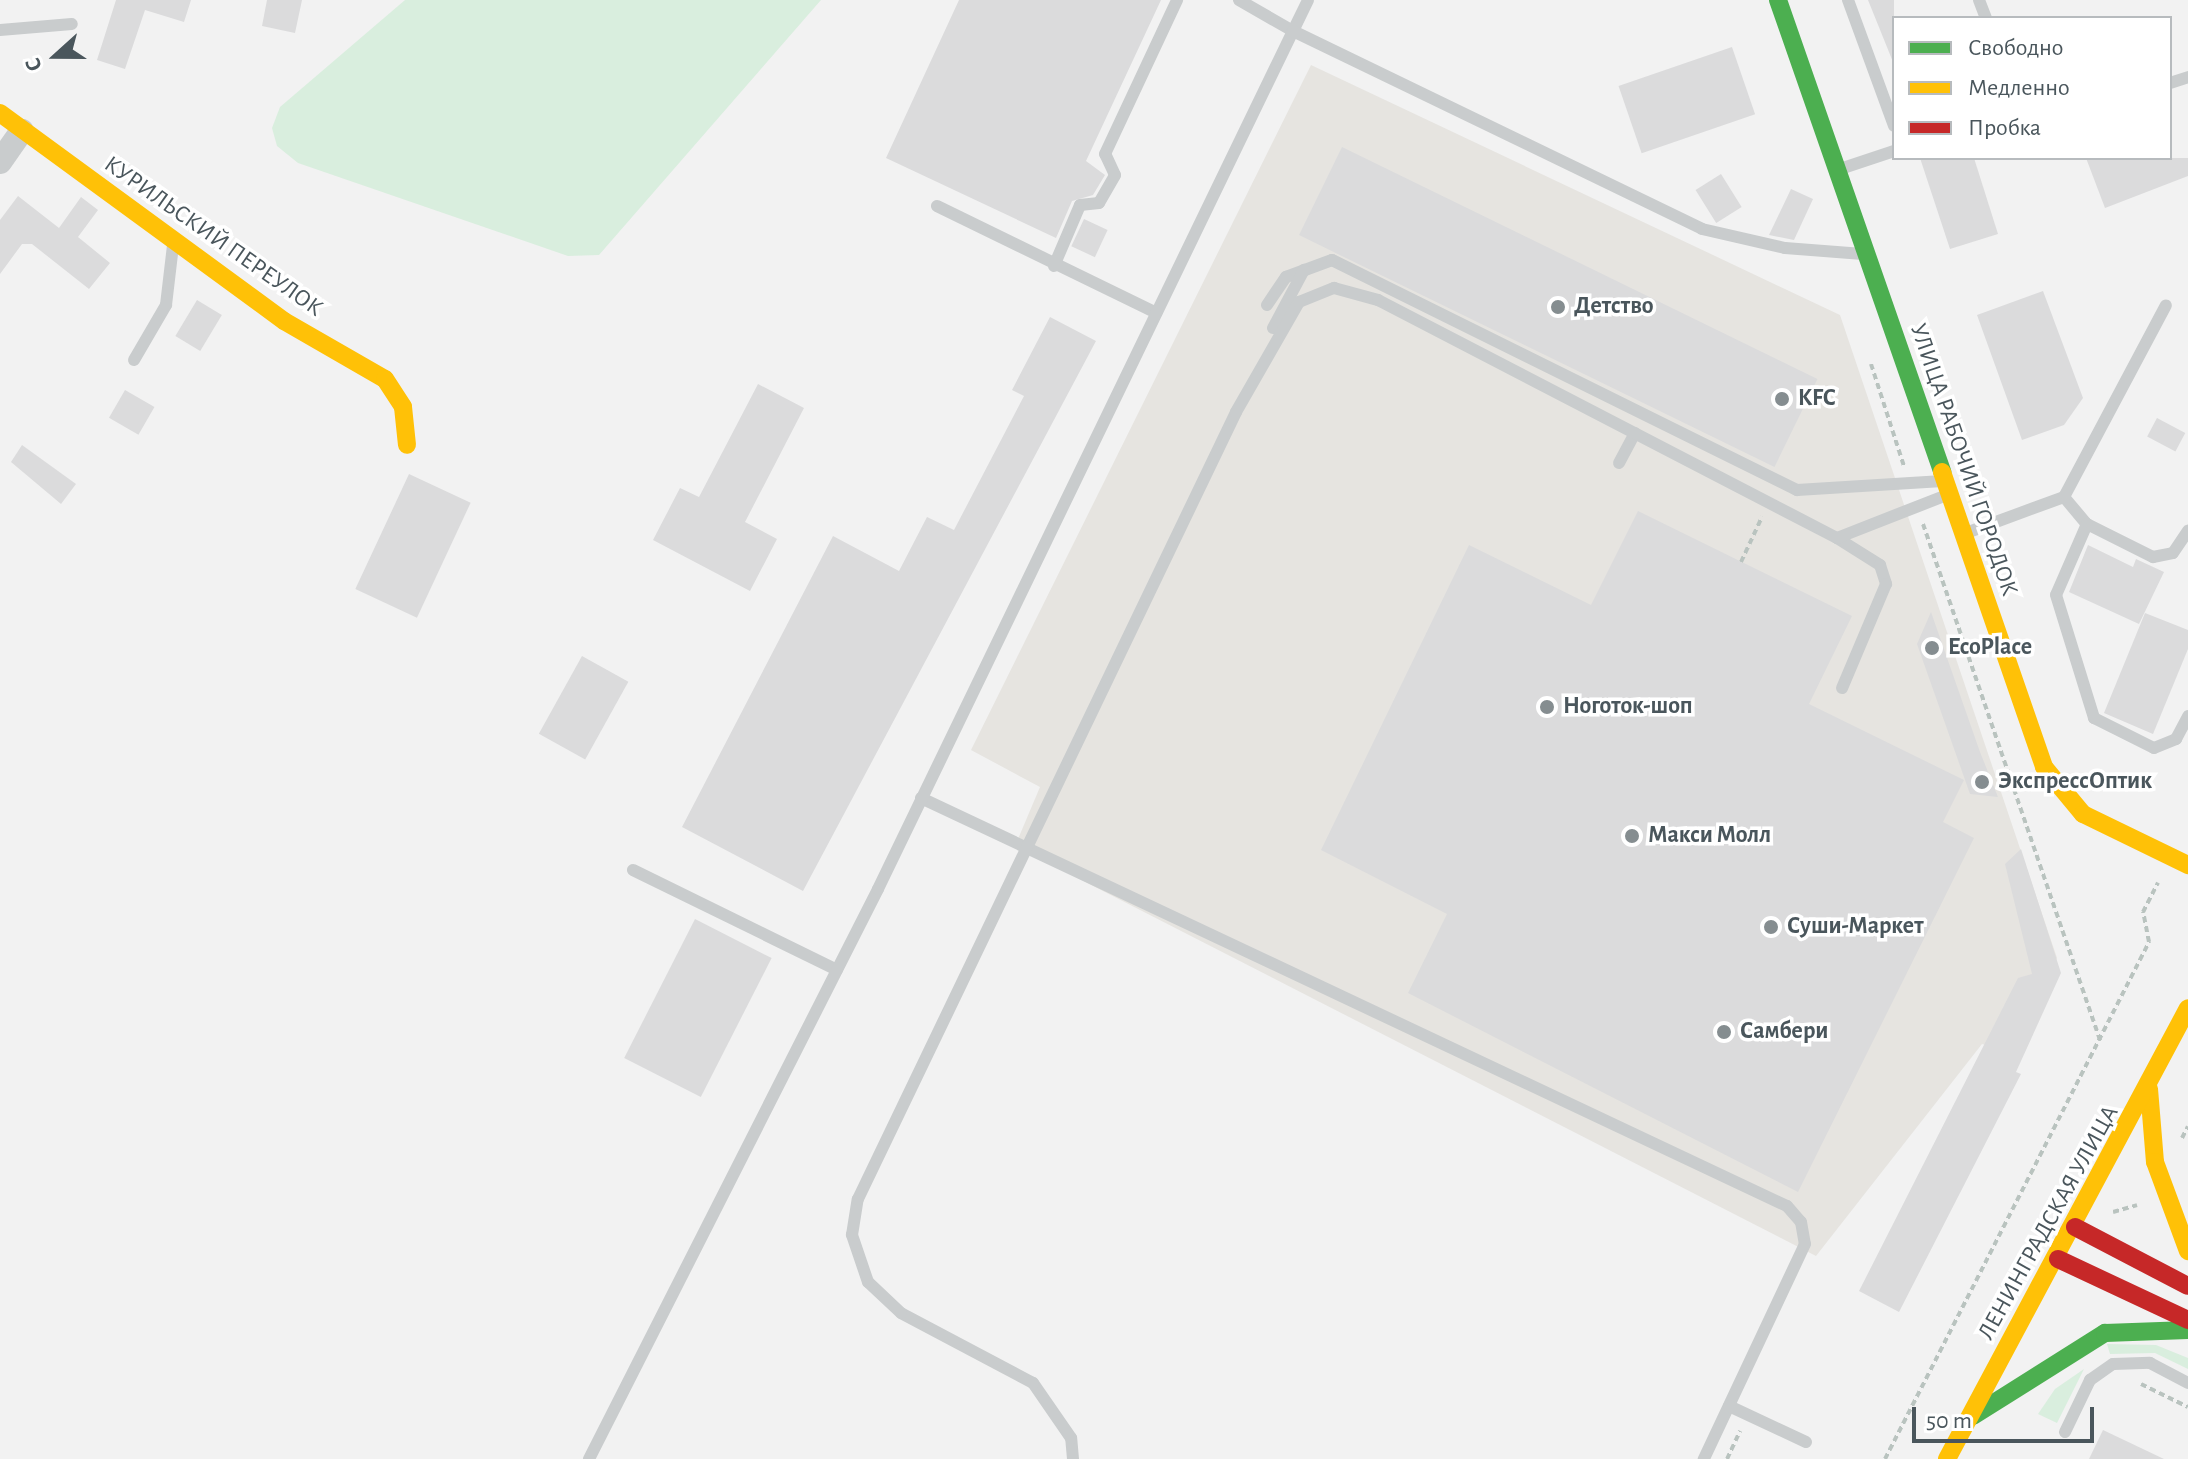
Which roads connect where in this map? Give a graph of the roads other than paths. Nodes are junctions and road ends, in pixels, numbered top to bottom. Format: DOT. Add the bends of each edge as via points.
graph roads {
  1 [pos="1177,0"];
  2 [pos="1239,0"];
  3 [pos="1308,0"];
  4 [pos="1778,0"];
  5 [pos="1848,0"];
  6 [pos="72,24"];
  7 [pos="0,30"];
  8 [pos="1293,31"];
  9 [pos="0,113"];
  10 [pos="1892,121"];
  11 [pos="22,131"];
  12 [pos="1892,152"];
  13 [pos="0,162"];
  14 [pos="1837,170"];
  15 [pos="937,206"];
  16 [pos="173,242"];
  17 [pos="1866,254"];
  18 [pos="1054,266"];
  19 [pos="1307,266"];
  20 [pos="1267,305"];
  21 [pos="2166,305"];
  22 [pos="1156,313"];
  23 [pos="134,360"];
  24 [pos="1258,369"];
  25 [pos="1635,433"];
  26 [pos="407,445"];
  27 [pos="1619,463"];
  28 [pos="1947,487"];
  29 [pos="2064,497"];
  30 [pos="2087,524"];
  31 [pos="2188,531"];
  32 [pos="1963,534"];
  33 [pos="1837,538"];
  34 [pos="1842,688"];
  35 [pos="2188,716"];
  36 [pos="921,798"];
  37 [pos="1026,846"];
  38 [pos="2180,861"];
  39 [pos="633,870"];
  40 [pos="837,970"];
  41 [pos="2188,1008"];
  42 [pos="2149,1089"];
  43 [pos="2075,1227"];
  44 [pos="2188,1251"];
  45 [pos="2058,1259"];
  46 [pos="2188,1286"];
  47 [pos="2188,1320"];
  48 [pos="2188,1330"];
  49 [pos="2188,1383"];
  50 [pos="1729,1406"];
  51 [pos="1966,1421"];
  52 [pos="2065,1432"];
  53 [pos="1806,1442"];
  54 [pos="589,1459"];
  55 [pos="1073,1459"];
  56 [pos="1704,1459"];
  57 [pos="1947,1459"];
  1 -- 18 [label="lane" via="1105,154 1115,175 1099,203 1080,205"];
  2 -- 8 [label="lane"];
  3 -- 8 [label="lane"];
  4 -- 14 [label="street, УЛИЦА РАБОЧИЙ ГОРОДОК"];
  5 -- 10 [label="lane"];
  6 -- 7 [label="lane"];
  8 -- 17 [label="lane" via="1702,229 1785,248"];
  8 -- 22 [label="lane"];
  9 -- 11 [label="street, КУРИЛЬСКИЙ ПЕРЕУЛОК"];
  11 -- 13 [label="street"];
  11 -- 16 [label="street, КУРИЛЬСКИЙ ПЕРЕУЛОК"];
  12 -- 14 [label="lane"];
  14 -- 17 [label="street, УЛИЦА РАБОЧИЙ ГОРОДОК"];
  15 -- 18 [label="lane"];
  16 -- 23 [label="lane" via="166,305"];
  16 -- 26 [label="street, КУРИЛЬСКИЙ ПЕРЕУЛОК" via="284,321 385,379 403,407"];
  17 -- 28 [label="street, УЛИЦА РАБОЧИЙ ГОРОДОК"];
  18 -- 22 [label="lane"];
  19 -- 20 [label="lane" via="1286,277"];
  19 -- 24 [label="lane"];
  19 -- 28 [label="lane" via="1332,260 1797,490"];
  21 -- 29 [label="lane"];
  22 -- 36 [label="lane"];
  24 -- 25 [label="lane" via="1299,302 1316,290 1354,290"];
  24 -- 37 [label="lane"];
  25 -- 27 [label="lane"];
  25 -- 33 [label="lane"];
  28 -- 32 [label="street, УЛИЦА РАБОЧИЙ ГОРОДОК"];
  28 -- 33 [label="lane" via="1917,507"];
  29 -- 30 [label="lane"];
  29 -- 32 [label="lane"];
  30 -- 31 [label="lane" via="2153,557 2179,549"];
  30 -- 35 [label="lane" via="2056,595 2094,718 2154,748 2176,739"];
  32 -- 38 [label="street, УЛИЦА РАБОЧИЙ ГОРОДОК" via="2044,767 2083,814"];
  33 -- 34 [label="lane" via="1880,565 1886,584"];
  36 -- 37 [label="lane"];
  36 -- 40 [label="lane"];
  37 -- 50 [label="lane" via="1787,1206 1801,1222 1805,1244"];
  37 -- 55 [label="lane" via="858,1199 852,1235 868,1282 901,1313 1033,1383 1071,1438"];
  39 -- 40 [label="lane"];
  40 -- 54 [label="lane"];
  41 -- 42 [label="street, ЛЕНИНГРАДСКАЯ УЛИЦА"];
  42 -- 43 [label="street, ЛЕНИНГРАДСКАЯ УЛИЦА"];
  42 -- 44 [label="street" via="2155,1162"];
  43 -- 45 [label="street, ЛЕНИНГРАДСКАЯ УЛИЦА"];
  43 -- 46 [label="street"];
  45 -- 47 [label="street"];
  45 -- 51 [label="street, ЛЕНИНГРАДСКАЯ УЛИЦА"];
  48 -- 51 [label="street" via="2105,1333"];
  49 -- 52 [label="lane" via="2150,1363 2113,1364 2090,1380"];
  50 -- 53 [label="lane"];
  50 -- 56 [label="lane"];
  51 -- 57 [label="street, ЛЕНИНГРАДСКАЯ УЛИЦА"];
}
